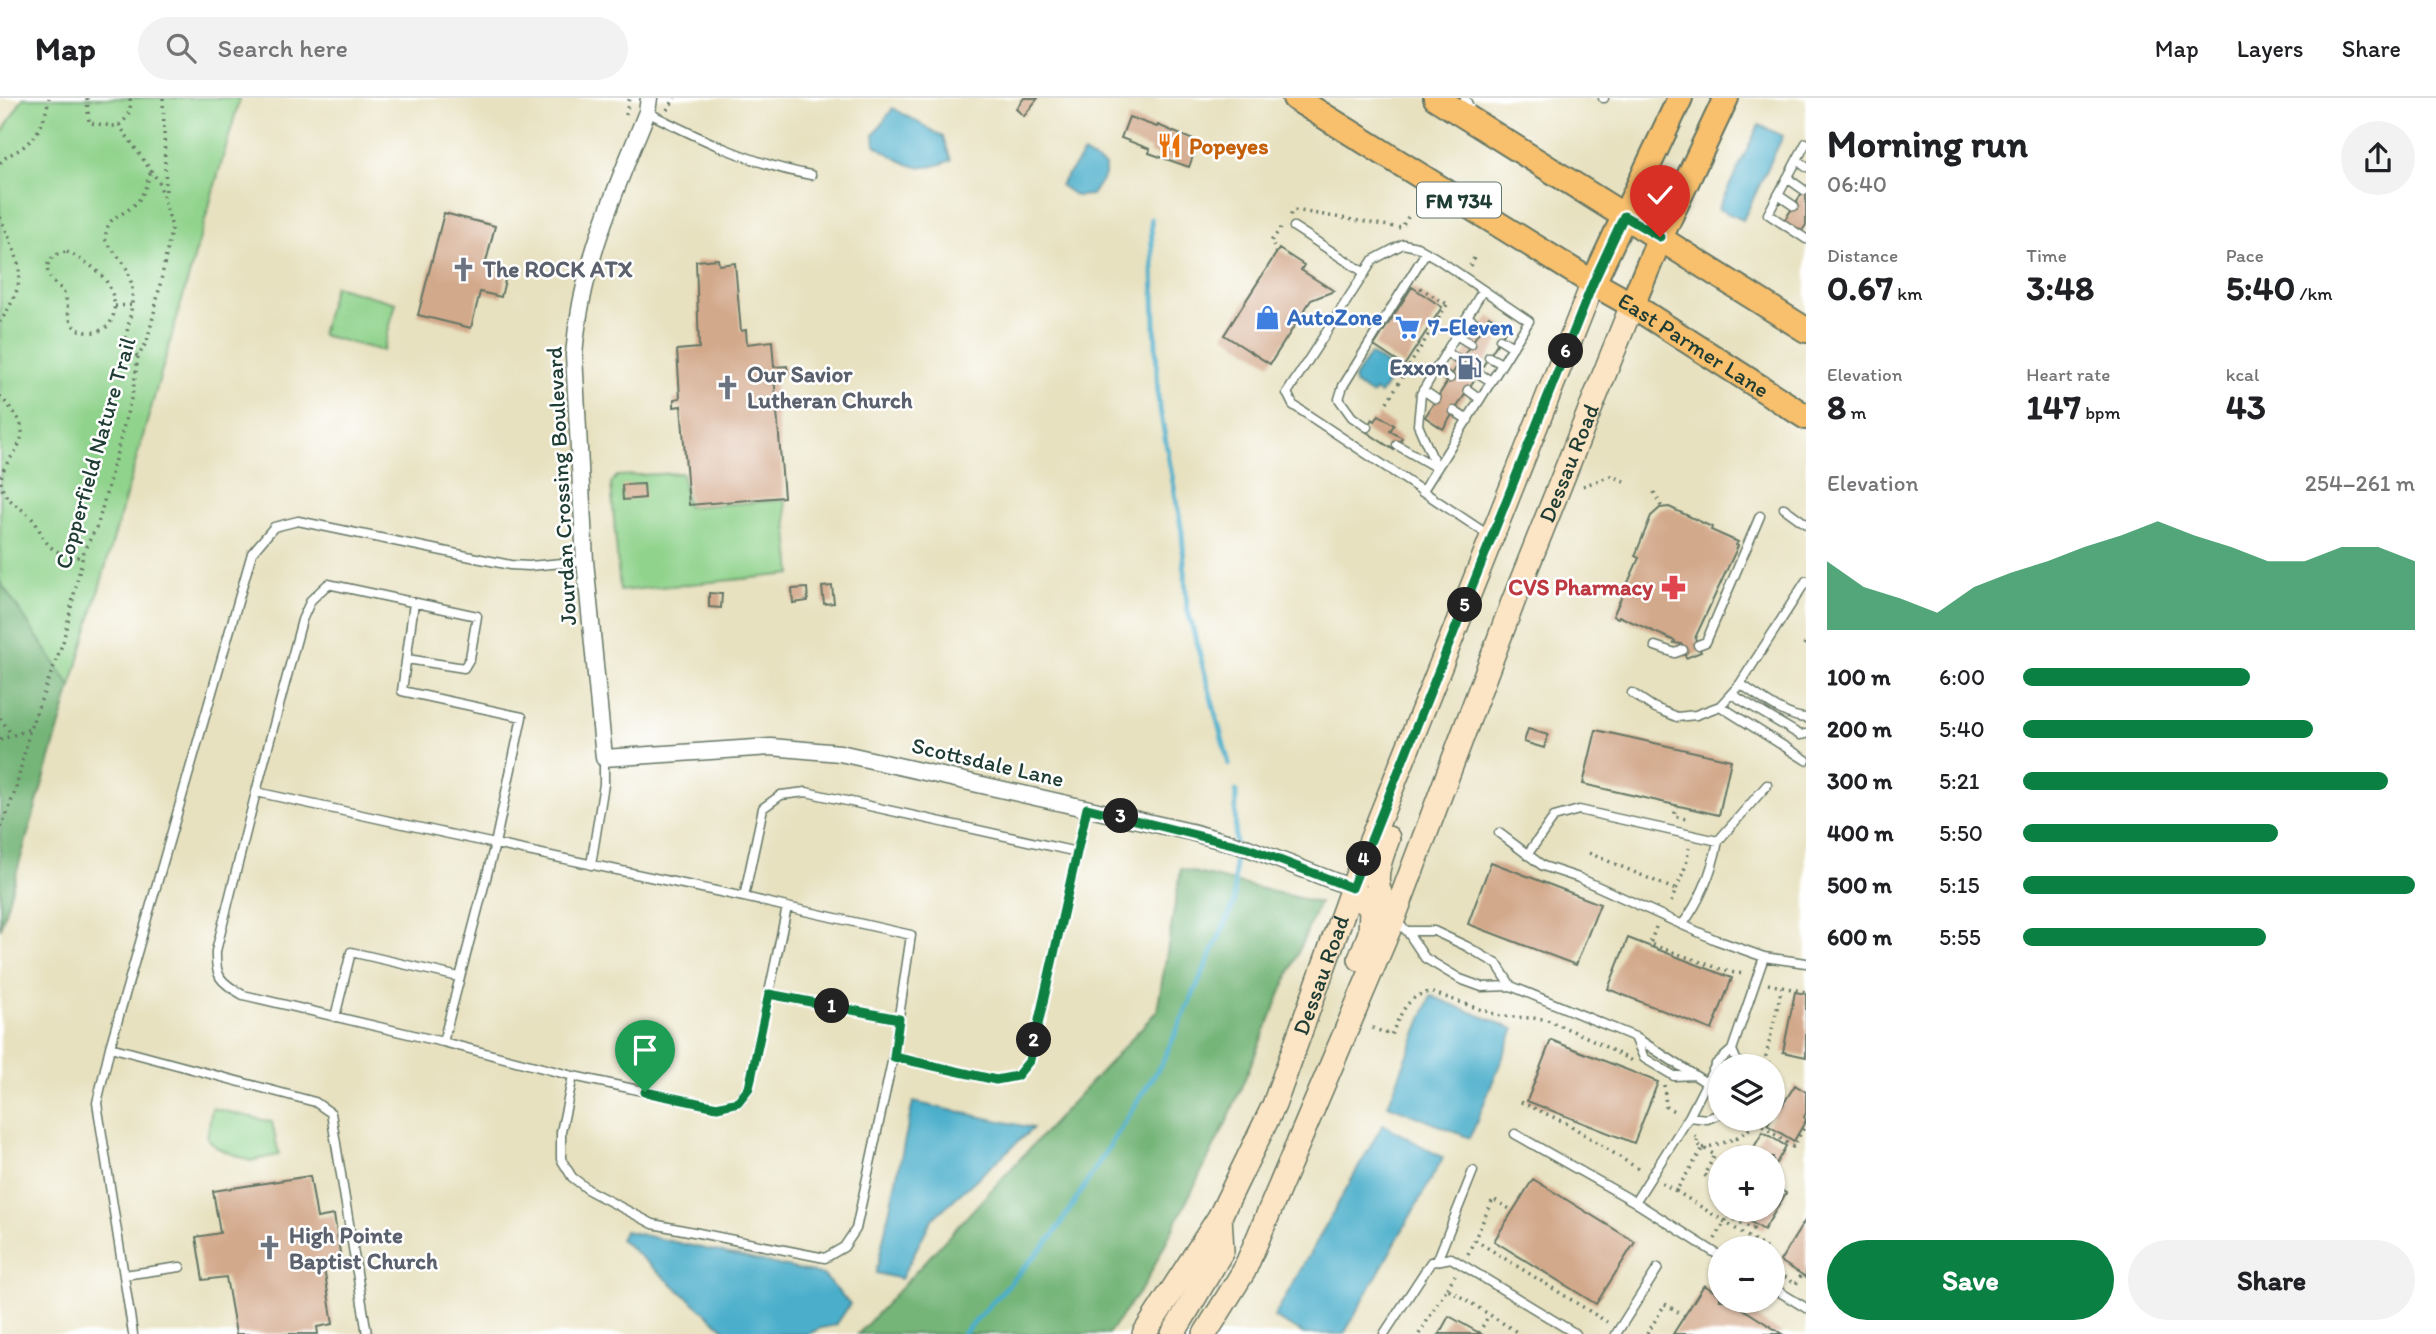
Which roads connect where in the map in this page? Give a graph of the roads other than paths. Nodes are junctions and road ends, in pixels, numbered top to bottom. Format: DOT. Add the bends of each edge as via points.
graph roads {
  1 [pos="1296,98"];
  2 [pos="1436,98"];
  3 [pos="1465,98"];
  4 [pos="1680,98"];
  5 [pos="1726,98"];
  6 [pos="648,105"];
  7 [pos="1477,124"];
  8 [pos="1806,143"];
  9 [pos="1797,160"];
  10 [pos="1806,167"];
  11 [pos="811,176"];
  12 [pos="1787,178"];
  13 [pos="1804,190"];
  14 [pos="1778,195"];
  15 [pos="1794,206"];
  16 [pos="1624,216"];
  17 [pos="1294,227"];
  18 [pos="1660,237"];
  19 [pos="1806,239"];
  20 [pos="1426,252"];
  21 [pos="1365,273"];
  22 [pos="1593,283"];
  23 [pos="1483,290"];
  24 [pos="1632,305"];
  25 [pos="1467,317"];
  26 [pos="1482,327"];
  27 [pos="1806,330"];
  28 [pos="1456,335"];
  29 [pos="1500,339"];
  30 [pos="1471,344"];
  31 [pos="1513,347"];
  32 [pos="1446,352"];
  33 [pos="1489,357"];
  34 [pos="1460,361"];
  35 [pos="1502,365"];
  36 [pos="1436,369"];
  37 [pos="1478,373"];
  38 [pos="1450,378"];
  39 [pos="1491,382"];
  40 [pos="1423,390"];
  41 [pos="1468,390"];
  42 [pos="1436,399"];
  43 [pos="1480,399"];
  44 [pos="1454,411"];
  45 [pos="1806,417"];
  46 [pos="1468,420"];
  47 [pos="1367,427"];
  48 [pos="1397,445"];
  49 [pos="1437,468"];
  50 [pos="1422,492"];
  51 [pos="1784,508"];
  52 [pos="1760,516"];
  53 [pos="1806,524"];
  54 [pos="1492,538"];
  55 [pos="585,561"];
  56 [pos="1806,581"];
  57 [pos="414,603"];
  58 [pos="1698,645"];
  59 [pos="1655,646"];
  60 [pos="1683,650"];
  61 [pos="407,659"];
  62 [pos="1741,684"];
  63 [pos="1632,692"];
  64 [pos="1733,695"];
  65 [pos="1720,706"];
  66 [pos="1806,718"];
  67 [pos="1806,734"];
  68 [pos="604,758"];
  69 [pos="1806,760"];
  70 [pos="1767,785"];
  71 [pos="256,792"];
  72 [pos="1390,793"];
  73 [pos="1087,808"];
  74 [pos="1499,833"];
  75 [pos="1718,841"];
  76 [pos="495,844"];
  77 [pos="1077,852"];
  78 [pos="1527,855"];
  79 [pos="591,865"];
  80 [pos="1352,888"];
  81 [pos="744,897"];
  82 [pos="787,907"];
  83 [pos="1400,925"];
  84 [pos="1682,925"];
  85 [pos="1764,957"];
  86 [pos="1806,963"];
  87 [pos="459,977"];
  88 [pos="1511,986"];
  89 [pos="769,994"];
  90 [pos="335,1017"];
  91 [pos="899,1019"];
  92 [pos="1349,1021"];
  93 [pos="1635,1037"];
  94 [pos="443,1042"];
  95 [pos="110,1047"];
  96 [pos="1732,1050"];
  97 [pos="1734,1054"];
  98 [pos="894,1057"];
  99 [pos="1695,1075"];
  100 [pos="573,1076"];
  101 [pos="1705,1082"];
  102 [pos="1689,1117"];
  103 [pos="1708,1119"];
  104 [pos="1515,1134"];
  105 [pos="1473,1171"];
  106 [pos="1635,1202"];
  107 [pos="1220,1216"];
  108 [pos="1708,1248"];
  109 [pos="1437,1261"];
  110 [pos="180,1267"];
  111 [pos="1658,1268"];
  112 [pos="124,1275"];
  113 [pos="1785,1295"];
  114 [pos="1806,1308"];
  115 [pos="1571,1333"];
  116 [pos="133,1334"];
  117 [pos="367,1334"];
  118 [pos="1144,1334"];
  119 [pos="1173,1334"];
  120 [pos="1205,1334"];
  121 [pos="1384,1334"];
  122 [pos="1616,1334"];
  1 -- 22 [label="main road, East Parmer Lane / FM 734"];
  2 -- 7 [label="main road"];
  3 -- 7 [label="lane"];
  4 -- 16 [label="main road, Dessau Road"];
  5 -- 18 [label="main road, Dessau Road"];
  6 -- 11 [label="lane" via="694,135 786,171"];
  6 -- 55 [label="street, Jourdan Crossing Boulevard" via="600,225 576,324 574,370"];
  7 -- 16 [label="main road"];
  8 -- 9 [label="lane"];
  9 -- 10 [label="lane"];
  9 -- 12 [label="lane"];
  12 -- 13 [label="lane"];
  12 -- 14 [label="lane"];
  14 -- 15 [label="lane"];
  14 -- 19 [label="lane" via="1768,214"];
  16 -- 18 [label="main road"];
  16 -- 22 [label="main road, Dessau Road"];
  17 -- 21 [label="lane"];
  18 -- 24 [label="main road, Dessau Road"];
  18 -- 27 [label="main road"];
  20 -- 21 [label="lane" via="1403,244 1373,260"];
  20 -- 23 [label="lane"];
  20 -- 47 [label="lane" via="1343,386 1339,399 1352,418"];
  21 -- 50 [label="lane" via="1287,393 1293,405"];
  22 -- 24 [label="main road, East Parmer Lane / FM 734"];
  22 -- 54 [label="main road, Dessau Road"];
  23 -- 25 [label="lane"];
  23 -- 31 [label="lane" via="1529,321"];
  24 -- 45 [label="main road, East Parmer Lane / FM 734"];
  24 -- 83 [label="main road, Dessau Road" via="1513,602"];
  25 -- 26 [label="lane"];
  25 -- 28 [label="lane"];
  28 -- 30 [label="lane"];
  28 -- 32 [label="lane"];
  29 -- 31 [label="lane"];
  31 -- 35 [label="lane"];
  32 -- 34 [label="lane"];
  32 -- 36 [label="lane"];
  33 -- 35 [label="lane"];
  35 -- 39 [label="lane"];
  36 -- 38 [label="lane"];
  36 -- 40 [label="lane"];
  37 -- 39 [label="lane"];
  39 -- 43 [label="lane"];
  40 -- 42 [label="lane"];
  40 -- 49 [label="lane" via="1418,425"];
  41 -- 43 [label="lane"];
  43 -- 46 [label="lane"];
  44 -- 46 [label="lane"];
  46 -- 49 [label="lane"];
  48 -- 49 [label="lane"];
  49 -- 50 [label="lane"];
  50 -- 54 [label="lane"];
  51 -- 53 [label="lane"];
  52 -- 58 [label="lane" via="1706,642"];
  54 -- 72 [label="main road, Dessau Road"];
  55 -- 68 [label="street, Jourdan Crossing Boulevard"];
  55 -- 95 [label="lane" via="510,565 298,521 267,534 247,565"];
  56 -- 62 [label="lane"];
  57 -- 61 [label="lane"];
  57 -- 61 [label="lane" via="477,616 464,668"];
  57 -- 71 [label="lane" via="328,584 311,600"];
  59 -- 60 [label="lane" via="1675,653"];
  61 -- 76 [label="lane" via="402,691 522,717"];
  62 -- 64 [label="lane"];
  62 -- 66 [label="lane" via="1786,712"];
  63 -- 65 [label="lane" via="1677,717"];
  64 -- 65 [label="lane"];
  64 -- 67 [label="lane" via="1800,735"];
  65 -- 69 [label="lane"];
  68 -- 73 [label="street, Scottsdale Lane" via="771,747 840,752"];
  68 -- 79 [label="lane"];
  70 -- 75 [label="lane"];
  71 -- 76 [label="lane"];
  71 -- 90 [label="lane" via="216,951 216,972 243,995"];
  72 -- 80 [label="main road, Dessau Road"];
  72 -- 83 [label="main road" via="1391,830 1376,878 1379,896"];
  73 -- 77 [label="lane"];
  73 -- 80 [label="street, Scottsdale Lane" via="1248,848"];
  74 -- 78 [label="lane"];
  75 -- 78 [label="lane" via="1579,810 1554,817"];
  75 -- 84 [label="lane" via="1704,888"];
  76 -- 79 [label="lane"];
  76 -- 87 [label="lane"];
  77 -- 81 [label="lane" via="806,792 780,795 763,808"];
  77 -- 98 [label="lane" via="1030,1060 1017,1076 996,1080"];
  78 -- 84 [label="lane"];
  79 -- 81 [label="lane"];
  80 -- 92 [label="main road" via="1371,909 1370,933 1348,991"];
  80 -- 107 [label="main road, Dessau Road" via="1274,1105"];
  81 -- 82 [label="lane"];
  82 -- 89 [label="lane"];
  82 -- 91 [label="lane" via="911,935"];
  83 -- 88 [label="lane" via="1434,931 1466,946 1497,964"];
  83 -- 88 [label="lane" via="1425,958 1460,979 1482,987"];
  83 -- 92 [label="main road, Dessau Road"];
  84 -- 85 [label="lane"];
  85 -- 86 [label="lane"];
  85 -- 96 [label="lane"];
  87 -- 90 [label="lane" via="351,952"];
  87 -- 94 [label="lane"];
  88 -- 93 [label="lane"];
  89 -- 91 [label="lane"];
  89 -- 100 [label="lane" via="749,1088 738,1102 717,1107"];
  90 -- 94 [label="lane"];
  91 -- 98 [label="lane"];
  92 -- 120 [label="main road, Dessau Road" via="1244,1271"];
  93 -- 99 [label="lane"];
  93 -- 99 [label="lane" via="1644,1059 1674,1076"];
  94 -- 100 [label="lane"];
  95 -- 112 [label="lane" via="97,1103"];
  95 -- 117 [label="lane" via="315,1102 331,1113"];
  96 -- 97 [label="lane"];
  96 -- 101 [label="lane"];
  98 -- 100 [label="lane" via="856,1229 844,1247 825,1258 653,1224 590,1192 572,1177 561,1159 561,1132"];
  99 -- 101 [label="lane"];
  101 -- 102 [label="lane"];
  102 -- 103 [label="lane"];
  102 -- 106 [label="lane"];
  104 -- 106 [label="lane"];
  105 -- 109 [label="lane"];
  106 -- 108 [label="lane"];
  107 -- 118 [label="main road, Dessau Road"];
  107 -- 119 [label="main road" via="1222,1251"];
  109 -- 115 [label="lane" via="1451,1258"];
  109 -- 121 [label="lane" via="1431,1262"];
  110 -- 112 [label="lane"];
  111 -- 122 [label="lane"];
  112 -- 116 [label="lane"];
  113 -- 114 [label="lane"];
}
